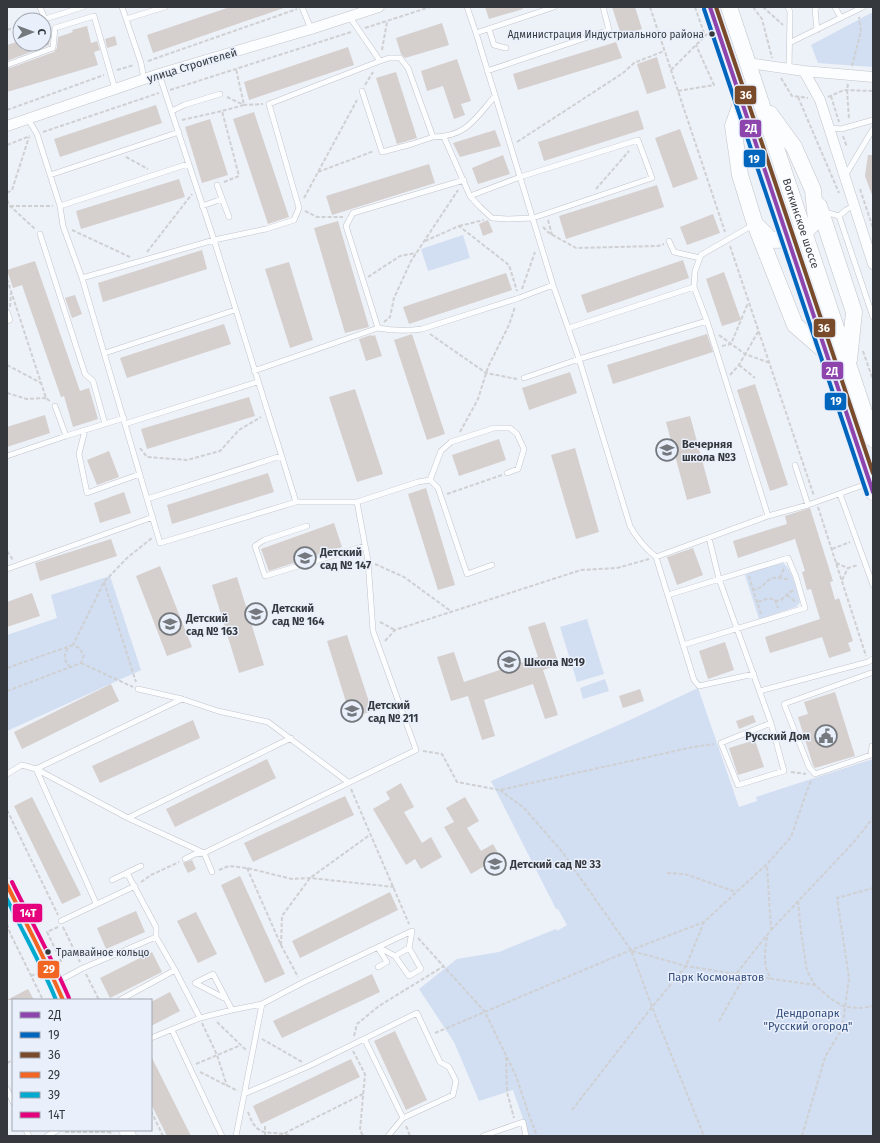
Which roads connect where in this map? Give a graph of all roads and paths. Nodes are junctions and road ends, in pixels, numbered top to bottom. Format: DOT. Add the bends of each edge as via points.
graph roads {
  1 [pos="40,7"];
  2 [pos="83,7"];
  3 [pos="122,7"];
  4 [pos="165,7"];
  5 [pos="303,7"];
  6 [pos="379,7"];
  7 [pos="430,7"];
  8 [pos="467,7"];
  9 [pos="554,7"];
  10 [pos="603,7"];
  11 [pos="650,7"];
  12 [pos="695,7"];
  13 [pos="710,7"];
  14 [pos="729,7"];
  15 [pos="763,7"];
  16 [pos="788,7"];
  17 [pos="817,7"];
  18 [pos="835,7"];
  19 [pos="863,7"];
  20 [pos="349,16"];
  21 [pos="841,18"];
  22 [pos="126,19"];
  23 [pos="387,22"];
  24 [pos="311,29"];
  25 [pos="488,29"];
  26 [pos="357,30"];
  27 [pos="817,30"];
  28 [pos="790,31"];
  29 [pos="476,33"];
  30 [pos="790,43"];
  31 [pos="696,46"];
  32 [pos="506,48"];
  33 [pos="664,51"];
  34 [pos="380,61"];
  35 [pos="141,63"];
  36 [pos="748,63"];
  37 [pos="7,64"];
  38 [pos="236,69"];
  39 [pos="789,69"];
  40 [pos="671,70"];
  41 [pos="488,71"];
  42 [pos="804,71"];
  43 [pos="109,73"];
  44 [pos="159,74"];
  45 [pos="873,77"];
  46 [pos="144,79"];
  47 [pos="115,89"];
  48 [pos="166,91"];
  49 [pos="362,91"];
  50 [pos="678,91"];
  51 [pos="220,94"];
  52 [pos="495,96"];
  53 [pos="798,97"];
  54 [pos="742,101"];
  55 [pos="760,101"];
  56 [pos="269,104"];
  57 [pos="244,105"];
  58 [pos="7,110"];
  59 [pos="172,111"];
  60 [pos="222,111"];
  61 [pos="28,119"];
  62 [pos="873,120"];
  63 [pos="175,122"];
  64 [pos="7,126"];
  65 [pos="830,128"];
  66 [pos="873,129"];
  67 [pos="178,132"];
  68 [pos="37,134"];
  69 [pos="29,136"];
  70 [pos="433,137"];
  71 [pos="444,137"];
  72 [pos="638,140"];
  73 [pos="7,145"];
  74 [pos="511,146"];
  75 [pos="381,149"];
  76 [pos="118,153"];
  77 [pos="188,164"];
  78 [pos="317,172"];
  79 [pos="158,174"];
  80 [pos="50,176"];
  81 [pos="845,176"];
  82 [pos="520,177"];
  83 [pos="464,180"];
  84 [pos="217,185"];
  85 [pos="197,189"];
  86 [pos="813,190"];
  87 [pos="7,193"];
  88 [pos="470,196"];
  89 [pos="7,200"];
  90 [pos="222,200"];
  91 [pos="586,200"];
  92 [pos="10,206"];
  93 [pos="60,206"];
  94 [pos="202,206"];
  95 [pos="298,208"];
  96 [pos="850,208"];
  97 [pos="820,210"];
  98 [pos="545,214"];
  99 [pos="839,216"];
  100 [pos="228,217"];
  101 [pos="350,218"];
  102 [pos="492,218"];
  103 [pos="534,218"];
  104 [pos="755,224"];
  105 [pos="63,226"];
  106 [pos="459,226"];
  107 [pos="40,234"];
  108 [pos="805,234"];
  109 [pos="552,235"];
  110 [pos="540,239"];
  111 [pos="214,240"];
  112 [pos="728,240"];
  113 [pos="789,240"];
  114 [pos="669,241"];
  115 [pos="423,242"];
  116 [pos="416,252"];
  117 [pos="700,258"];
  118 [pos="140,262"];
  119 [pos="873,264"];
  120 [pos="82,278"];
  121 [pos="7,279"];
  122 [pos="363,280"];
  123 [pos="554,285"];
  124 [pos="694,287"];
  125 [pos="519,298"];
  126 [pos="749,302"];
  127 [pos="235,310"];
  128 [pos="7,312"];
  129 [pos="873,317"];
  130 [pos="7,321"];
  131 [pos="707,321"];
  132 [pos="709,327"];
  133 [pos="378,328"];
  134 [pos="569,328"];
  135 [pos="422,329"];
  136 [pos="759,330"];
  137 [pos="731,344"];
  138 [pos="827,352"];
  139 [pos="104,353"];
  140 [pos="745,354"];
  141 [pos="579,359"];
  142 [pos="770,363"];
  143 [pos="7,365"];
  144 [pos="739,365"];
  145 [pos="848,366"];
  146 [pos="254,371"];
  147 [pos="486,373"];
  148 [pos="524,378"];
  149 [pos="756,378"];
  150 [pos="725,380"];
  151 [pos="258,382"];
  152 [pos="42,383"];
  153 [pos="7,393"];
  154 [pos="46,398"];
  155 [pos="55,406"];
  156 [pos="268,413"];
  157 [pos="124,418"];
  158 [pos="105,424"];
  159 [pos="125,424"];
  160 [pos="85,430"];
  161 [pos="66,436"];
  162 [pos="873,438"];
  163 [pos="454,442"];
  164 [pos="139,446"];
  165 [pos="7,456"];
  166 [pos="281,456"];
  167 [pos="795,465"];
  168 [pos="507,473"];
  169 [pos="140,474"];
  170 [pos="430,480"];
  171 [pos="871,487"];
  172 [pos="840,494"];
  173 [pos="440,496"];
  174 [pos="147,499"];
  175 [pos="296,502"];
  176 [pos="358,502"];
  177 [pos="816,502"];
  178 [pos="808,505"];
  179 [pos="768,516"];
  180 [pos="153,517"];
  181 [pos="307,526"];
  182 [pos="158,534"];
  183 [pos="709,538"];
  184 [pos="857,540"];
  185 [pos="365,546"];
  186 [pos="832,549"];
  187 [pos="7,551"];
  188 [pos="656,557"];
  189 [pos="368,561"];
  190 [pos="836,563"];
  191 [pos="865,563"];
  192 [pos="492,565"];
  193 [pos="17,566"];
  194 [pos="848,568"];
  195 [pos="7,569"];
  196 [pos="747,571"];
  197 [pos="796,577"];
  198 [pos="720,579"];
  199 [pos="842,580"];
  200 [pos="104,582"];
  201 [pos="873,586"];
  202 [pos="799,589"];
  203 [pos="753,590"];
  204 [pos="668,595"];
  205 [pos="758,602"];
  206 [pos="452,612"];
  207 [pos="371,618"];
  208 [pos="763,621"];
  209 [pos="738,628"];
  210 [pos="395,630"];
  211 [pos="73,645"];
  212 [pos="683,645"];
  213 [pos="68,646"];
  214 [pos="378,648"];
  215 [pos="870,661"];
  216 [pos="81,663"];
  217 [pos="70,667"];
  218 [pos="7,668"];
  219 [pos="871,673"];
  220 [pos="754,674"];
  221 [pos="138,689"];
  222 [pos="7,691"];
  223 [pos="760,691"];
  224 [pos="182,699"];
  225 [pos="771,723"];
  226 [pos="291,738"];
  227 [pos="721,743"];
  228 [pos="873,746"];
  229 [pos="416,750"];
  230 [pos="36,769"];
  231 [pos="784,772"];
  232 [pos="7,774"];
  233 [pos="816,774"];
  234 [pos="348,782"];
  235 [pos="500,790"];
  236 [pos="7,810"];
  237 [pos="128,818"];
  238 [pos="873,818"];
  239 [pos="371,834"];
  240 [pos="204,853"];
  241 [pos="185,859"];
  242 [pos="767,864"];
  243 [pos="140,866"];
  244 [pos="247,868"];
  245 [pos="212,872"];
  246 [pos="127,873"];
  247 [pos="667,873"];
  248 [pos="310,878"];
  249 [pos="112,880"];
  250 [pos="7,885"];
  251 [pos="135,886"];
  252 [pos="394,887"];
  253 [pos="873,888"];
  254 [pos="736,892"];
  255 [pos="798,901"];
  256 [pos="96,904"];
  257 [pos="61,921"];
  258 [pos="704,922"];
  259 [pos="7,924"];
  260 [pos="772,930"];
  261 [pos="412,931"];
  262 [pos="10,933"];
  263 [pos="7,935"];
  264 [pos="767,936"];
  265 [pos="156,937"];
  266 [pos="281,945"];
  267 [pos="378,947"];
  268 [pos="409,948"];
  269 [pos="631,950"];
  270 [pos="395,956"];
  271 [pos="686,966"];
  272 [pos="378,967"];
  273 [pos="83,968"];
  274 [pos="175,970"];
  275 [pos="736,974"];
  276 [pos="745,975"];
  277 [pos="772,979"];
  278 [pos="56,982"];
  279 [pos="302,983"];
  280 [pos="815,985"];
  281 [pos="224,998"];
  282 [pos="43,999"];
  283 [pos="63,999"];
  284 [pos="98,999"];
  285 [pos="122,999"];
  286 [pos="262,1004"];
  287 [pos="873,1006"];
  288 [pos="652,1007"];
  289 [pos="845,1007"];
  290 [pos="232,1010"];
  291 [pos="485,1012"];
  292 [pos="210,1015"];
  293 [pos="200,1018"];
  294 [pos="719,1021"];
  295 [pos="172,1030"];
  296 [pos="256,1036"];
  297 [pos="428,1036"];
  298 [pos="152,1038"];
  299 [pos="365,1040"];
  300 [pos="240,1045"];
  301 [pos="217,1055"];
  302 [pos="252,1056"];
  303 [pos="506,1056"];
  304 [pos="309,1066"];
  305 [pos="190,1067"];
  306 [pos="227,1086"];
  307 [pos="7,1089"];
  308 [pos="244,1094"];
  309 [pos="363,1094"];
  310 [pos="12,1100"];
  311 [pos="243,1104"];
  312 [pos="572,1110"];
  313 [pos="152,1113"];
  314 [pos="403,1118"];
  315 [pos="265,1124"];
  316 [pos="516,1125"];
  317 [pos="57,1131"];
  318 [pos="109,1131"];
  319 [pos="265,1132"];
  320 [pos="284,1133"];
  321 [pos="47,1136"];
  322 [pos="112,1136"];
  323 [pos="163,1136"];
  324 [pos="222,1136"];
  325 [pos="236,1136"];
  326 [pos="265,1136"];
  327 [pos="279,1136"];
  328 [pos="290,1136"];
  329 [pos="388,1136"];
  330 [pos="483,1136"];
  331 [pos="526,1136"];
  332 [pos="537,1136"];
  333 [pos="704,1136"];
  334 [pos="802,1136"];
  1 -- 2 [label="lane" via="45,19"];
  3 -- 22 [label="lane"];
  4 -- 22 [label="lane"];
  5 -- 24 [label="lane"];
  5 -- 35 [label="path"];
  6 -- 20 [label="street, улица Строителей"];
  7 -- 23 [label="path"];
  8 -- 29 [label="lane"];
  9 -- 25 [label="lane"];
  10 -- 41 [label="lane" via="609,30"];
  11 -- 33 [label="path"];
  12 -- 31 [label="path" via="705,36"];
  13 -- 54 [label="main road, Воткинское шоссе"];
  14 -- 36 [label="main road, Воткинское шоссе"];
  15 -- 28 [label="path"];
  16 -- 28 [label="lane"];
  17 -- 27 [label="lane"];
  18 -- 21 [label="lane"];
  19 -- 21 [label="lane"];
  20 -- 24 [label="street, улица Строителей"];
  20 -- 26 [label="lane"];
  21 -- 27 [label="lane"];
  22 -- 35 [label="lane"];
  23 -- 26 [label="path"];
  23 -- 34 [label="path"];
  24 -- 44 [label="street, улица Строителей"];
  25 -- 29 [label="lane"];
  25 -- 32 [label="lane" via="494,45"];
  26 -- 34 [label="lane"];
  26 -- 38 [label="path"];
  27 -- 30 [label="lane"];
  28 -- 30 [label="lane"];
  29 -- 41 [label="lane"];
  30 -- 39 [label="lane"];
  31 -- 40 [label="path"];
  31 -- 50 [label="path" via="714,85"];
  33 -- 40 [label="path"];
  33 -- 74 [label="path" via="634,63 623,73"];
  34 -- 49 [label="path"];
  34 -- 56 [label="lane"];
  34 -- 70 [label="lane" via="400,58 408,68"];
  35 -- 43 [label="path"];
  35 -- 46 [label="lane"];
  36 -- 39 [label="street"];
  36 -- 55 [label="main road, Воткинское шоссе"];
  37 -- 43 [label="lane" via="53,48 55,28 94,16"];
  38 -- 48 [label="path"];
  38 -- 57 [label="path"];
  39 -- 42 [label="street"];
  40 -- 50 [label="path"];
  41 -- 52 [label="lane"];
  42 -- 45 [label="street"];
  42 -- 65 [label="street" via="820,100"];
  43 -- 47 [label="lane"];
  43 -- 58 [label="path"];
  44 -- 46 [label="street, улица Строителей"];
  44 -- 48 [label="lane"];
  46 -- 47 [label="street, улица Строителей"];
  47 -- 61 [label="street, улица Строителей"];
  48 -- 59 [label="lane"];
  48 -- 68 [label="path"];
  49 -- 75 [label="lane"];
  49 -- 78 [label="path"];
  50 -- 112 [label="path"];
  51 -- 57 [label="path"];
  51 -- 59 [label="lane"];
  52 -- 71 [label="lane" via="472,123 454,135"];
  52 -- 74 [label="lane"];
  53 -- 96 [label="path"];
  54 -- 104 [label="main road" via="733,126 740,175"];
  54 -- 113 [label="main road, Воткинское шоссе"];
  55 -- 86 [label="main road" via="794,147"];
  55 -- 108 [label="main road, Воткинское шоссе"];
  56 -- 57 [label="path"];
  56 -- 95 [label="lane"];
  57 -- 60 [label="path"];
  59 -- 63 [label="lane"];
  60 -- 63 [label="path"];
  60 -- 84 [label="path" via="240,176"];
  61 -- 64 [label="street, улица Строителей"];
  61 -- 68 [label="lane"];
  62 -- 65 [label="lane" via="841,129"];
  63 -- 67 [label="lane"];
  65 -- 81 [label="street"];
  66 -- 81 [label="lane"];
  67 -- 76 [label="lane"];
  67 -- 77 [label="lane"];
  68 -- 69 [label="path"];
  68 -- 80 [label="lane"];
  69 -- 73 [label="path"];
  69 -- 87 [label="path" via="12,190"];
  70 -- 71 [label="lane"];
  70 -- 75 [label="lane" via="382,152"];
  71 -- 83 [label="lane"];
  72 -- 82 [label="lane"];
  72 -- 91 [label="path"];
  72 -- 91 [label="lane" via="652,178"];
  74 -- 82 [label="lane"];
  75 -- 78 [label="path"];
  76 -- 79 [label="path"];
  76 -- 80 [label="lane"];
  77 -- 79 [label="lane"];
  77 -- 85 [label="lane"];
  78 -- 95 [label="path"];
  79 -- 93 [label="lane"];
  80 -- 93 [label="lane"];
  81 -- 96 [label="street"];
  82 -- 88 [label="lane"];
  82 -- 103 [label="lane"];
  83 -- 88 [label="lane"];
  83 -- 101 [label="lane" via="353,213"];
  83 -- 115 [label="path"];
  84 -- 90 [label="lane"];
  85 -- 94 [label="lane"];
  85 -- 118 [label="path"];
  86 -- 97 [label="main road"];
  86 -- 108 [label="main road" via="816,220"];
  88 -- 102 [label="lane"];
  89 -- 92 [label="path"];
  90 -- 94 [label="lane"];
  90 -- 100 [label="lane"];
  91 -- 98 [label="lane"];
  92 -- 93 [label="path"];
  92 -- 107 [label="path"];
  93 -- 105 [label="lane"];
  94 -- 111 [label="lane"];
  95 -- 101 [label="path" via="317,217"];
  95 -- 111 [label="lane" via="294,220"];
  96 -- 99 [label="lane"];
  96 -- 119 [label="street"];
  97 -- 99 [label="lane"];
  97 -- 145 [label="main road" via="854,312"];
  98 -- 103 [label="lane"];
  98 -- 109 [label="path"];
  99 -- 129 [label="lane"];
  101 -- 122 [label="lane" via="346,226"];
  102 -- 103 [label="lane"];
  102 -- 106 [label="path"];
  103 -- 109 [label="path"];
  103 -- 110 [label="lane"];
  104 -- 112 [label="lane"];
  104 -- 113 [label="main road" via="771,240"];
  104 -- 138 [label="main road" via="795,325"];
  105 -- 118 [label="path"];
  105 -- 120 [label="lane"];
  106 -- 115 [label="path"];
  106 -- 125 [label="path" via="509,266"];
  107 -- 158 [label="lane" via="85,374 92,381"];
  108 -- 113 [label="main road"];
  108 -- 145 [label="main road, Воткинское шоссе"];
  109 -- 114 [label="path" via="576,248 658,246"];
  110 -- 123 [label="lane"];
  110 -- 125 [label="path"];
  111 -- 118 [label="lane"];
  111 -- 127 [label="lane"];
  112 -- 117 [label="lane"];
  112 -- 126 [label="path"];
  113 -- 138 [label="main road, Воткинское шоссе"];
  114 -- 117 [label="lane" via="674,252"];
  115 -- 116 [label="path"];
  116 -- 122 [label="path" via="400,256"];
  116 -- 133 [label="path" via="394,298 390,317"];
  117 -- 124 [label="lane" via="695,271"];
  118 -- 120 [label="lane"];
  120 -- 139 [label="lane"];
  121 -- 152 [label="path"];
  122 -- 133 [label="lane"];
  123 -- 125 [label="lane"];
  123 -- 134 [label="lane"];
  124 -- 131 [label="lane"];
  124 -- 134 [label="lane"];
  125 -- 135 [label="lane"];
  125 -- 147 [label="path"];
  126 -- 136 [label="path"];
  126 -- 137 [label="path"];
  127 -- 139 [label="lane"];
  127 -- 146 [label="lane"];
  128 -- 130 [label="lane" via="10,320"];
  131 -- 132 [label="lane"];
  131 -- 141 [label="lane"];
  132 -- 137 [label="path"];
  132 -- 150 [label="lane"];
  133 -- 135 [label="lane" via="393,331"];
  133 -- 146 [label="lane"];
  134 -- 141 [label="lane"];
  135 -- 147 [label="path"];
  136 -- 140 [label="path"];
  136 -- 142 [label="path"];
  137 -- 140 [label="path"];
  138 -- 171 [label="main road, Воткинское шоссе"];
  139 -- 157 [label="lane"];
  140 -- 142 [label="path"];
  140 -- 144 [label="path"];
  141 -- 148 [label="lane"];
  141 -- 188 [label="lane" via="630,526 637,538"];
  142 -- 177 [label="path"];
  143 -- 152 [label="path"];
  144 -- 149 [label="path"];
  144 -- 150 [label="path"];
  145 -- 162 [label="main road, Воткинское шоссе"];
  146 -- 151 [label="lane"];
  147 -- 148 [label="path" via="517,380"];
  147 -- 163 [label="path" via="478,399"];
  150 -- 179 [label="lane"];
  151 -- 156 [label="lane"];
  151 -- 159 [label="lane"];
  152 -- 154 [label="path"];
  153 -- 154 [label="path" via="27,398"];
  154 -- 155 [label="path"];
  155 -- 161 [label="lane"];
  156 -- 164 [label="path" via="239,430 220,451 186,460 147,457"];
  156 -- 166 [label="lane"];
  157 -- 158 [label="lane"];
  157 -- 159 [label="lane"];
  158 -- 160 [label="lane"];
  159 -- 169 [label="lane"];
  160 -- 161 [label="lane"];
  160 -- 169 [label="lane" via="79,454 87,493"];
  161 -- 165 [label="lane"];
  163 -- 168 [label="lane" via="494,428 510,428 517,434 524,449 518,469"];
  163 -- 170 [label="lane" via="441,451"];
  166 -- 174 [label="lane"];
  166 -- 175 [label="lane"];
  167 -- 178 [label="lane"];
  168 -- 173 [label="path"];
  169 -- 174 [label="lane"];
  170 -- 173 [label="lane" via="438,488"];
  170 -- 176 [label="lane"];
  171 -- 172 [label="lane"];
  172 -- 177 [label="lane"];
  172 -- 184 [label="lane"];
  173 -- 192 [label="lane" via="467,574"];
  174 -- 180 [label="lane"];
  175 -- 176 [label="lane"];
  175 -- 182 [label="lane" via="160,543"];
  176 -- 185 [label="lane"];
  177 -- 178 [label="lane"];
  177 -- 186 [label="path"];
  178 -- 179 [label="lane"];
  179 -- 183 [label="lane"];
  180 -- 182 [label="lane"];
  180 -- 193 [label="lane"];
  181 -- 185 [label="lane" via="264,540 255,546 266,576"];
  182 -- 200 [label="path" via="127,558"];
  183 -- 188 [label="lane"];
  183 -- 198 [label="lane"];
  184 -- 186 [label="path"];
  184 -- 191 [label="lane"];
  185 -- 189 [label="lane"];
  186 -- 190 [label="path"];
  187 -- 193 [label="path"];
  188 -- 204 [label="lane"];
  188 -- 206 [label="path" via="618,568 581,570"];
  189 -- 206 [label="path" via="404,577"];
  189 -- 207 [label="lane"];
  190 -- 194 [label="path"];
  190 -- 199 [label="path"];
  191 -- 194 [label="path"];
  191 -- 201 [label="lane"];
  193 -- 195 [label="lane"];
  194 -- 199 [label="path"];
  196 -- 197 [label="lane" via="788,558"];
  196 -- 198 [label="lane"];
  196 -- 203 [label="path"];
  197 -- 202 [label="lane"];
  197 -- 203 [label="path" via="785,580 779,577 768,579 761,588"];
  198 -- 204 [label="lane"];
  198 -- 209 [label="lane"];
  199 -- 215 [label="path"];
  200 -- 211 [label="path"];
  200 -- 221 [label="path"];
  202 -- 205 [label="path" via="790,592 781,600 769,598"];
  202 -- 208 [label="lane" via="805,608"];
  203 -- 205 [label="path"];
  204 -- 212 [label="lane"];
  205 -- 208 [label="path"];
  206 -- 210 [label="path"];
  207 -- 210 [label="path"];
  207 -- 214 [label="lane"];
  208 -- 209 [label="lane"];
  209 -- 212 [label="lane"];
  209 -- 220 [label="lane"];
  210 -- 214 [label="path"];
  211 -- 213 [label="path"];
  211 -- 216 [label="path" via="84,655"];
  212 -- 220 [label="lane" via="694,680 699,686"];
  213 -- 217 [label="path" via="64,655"];
  213 -- 218 [label="path"];
  214 -- 229 [label="lane"];
  215 -- 223 [label="lane"];
  216 -- 217 [label="path"];
  216 -- 221 [label="path"];
  217 -- 222 [label="path"];
  219 -- 233 [label="lane" via="784,704 809,767"];
  220 -- 223 [label="lane"];
  221 -- 224 [label="lane"];
  223 -- 225 [label="lane"];
  224 -- 226 [label="lane" via="218,711 268,722"];
  224 -- 230 [label="lane"];
  225 -- 227 [label="lane"];
  225 -- 231 [label="lane"];
  226 -- 234 [label="lane"];
  226 -- 237 [label="lane"];
  227 -- 231 [label="lane" via="738,785"];
  227 -- 235 [label="path" via="692,747"];
  228 -- 233 [label="lane" via="871,755"];
  229 -- 234 [label="lane"];
  229 -- 235 [label="path" via="442,754 457,782"];
  230 -- 232 [label="lane" via="22,765"];
  230 -- 237 [label="lane"];
  230 -- 256 [label="lane"];
  231 -- 233 [label="path"];
  233 -- 242 [label="path" via="809,785 791,837"];
  234 -- 239 [label="path"];
  234 -- 240 [label="lane"];
  235 -- 269 [label="path" via="524,808 560,848"];
  236 -- 257 [label="path"];
  237 -- 240 [label="lane"];
  238 -- 255 [label="path"];
  239 -- 248 [label="path"];
  239 -- 252 [label="path"];
  240 -- 241 [label="lane"];
  240 -- 245 [label="lane"];
  241 -- 251 [label="path" via="151,875"];
  242 -- 254 [label="path"];
  242 -- 260 [label="path"];
  243 -- 246 [label="lane"];
  244 -- 245 [label="path" via="229,866"];
  244 -- 248 [label="path" via="292,879"];
  244 -- 266 [label="path"];
  246 -- 249 [label="lane"];
  246 -- 251 [label="lane"];
  247 -- 254 [label="path" via="685,874"];
  248 -- 252 [label="path"];
  248 -- 266 [label="path" via="282,916"];
  250 -- 278 [label="street"];
  251 -- 256 [label="lane"];
  251 -- 265 [label="lane" via="156,927"];
  252 -- 261 [label="path"];
  253 -- 289 [label="path" via="837,898 849,978"];
  254 -- 258 [label="path"];
  255 -- 260 [label="path"];
  255 -- 280 [label="path" via="807,971"];
  256 -- 257 [label="lane"];
  257 -- 273 [label="path"];
  258 -- 269 [label="path"];
  258 -- 271 [label="path"];
  259 -- 262 [label="path"];
  260 -- 264 [label="path"];
  261 -- 267 [label="lane"];
  261 -- 268 [label="lane"];
  261 -- 291 [label="path"];
  262 -- 263 [label="path"];
  262 -- 282 [label="path"];
  264 -- 275 [label="path"];
  264 -- 277 [label="path" via="764,956 768,975"];
  265 -- 273 [label="lane"];
  265 -- 274 [label="lane"];
  266 -- 279 [label="path"];
  267 -- 270 [label="lane"];
  267 -- 272 [label="lane" via="387,962"];
  267 -- 279 [label="lane"];
  268 -- 270 [label="lane"];
  268 -- 270 [label="lane" via="421,969 409,976"];
  269 -- 271 [label="path"];
  269 -- 288 [label="path"];
  269 -- 291 [label="path"];
  271 -- 275 [label="path"];
  271 -- 288 [label="path"];
  273 -- 278 [label="lane"];
  273 -- 284 [label="path"];
  274 -- 285 [label="lane"];
  274 -- 293 [label="lane"];
  275 -- 276 [label="path"];
  276 -- 277 [label="path"];
  276 -- 294 [label="path"];
  277 -- 280 [label="path"];
  278 -- 283 [label="street"];
  279 -- 286 [label="lane"];
  280 -- 289 [label="path"];
  281 -- 281 [label="lane" via="213,974 195,983 201,986"];
  281 -- 290 [label="lane"];
  286 -- 290 [label="lane"];
  286 -- 296 [label="lane"];
  287 -- 289 [label="path"];
  288 -- 312 [label="path"];
  288 -- 333 [label="path"];
  289 -- 334 [label="path" via="842,1029 825,1057"];
  290 -- 292 [label="lane"];
  291 -- 297 [label="path"];
  291 -- 303 [label="path"];
  292 -- 293 [label="lane"];
  292 -- 300 [label="path"];
  293 -- 295 [label="lane"];
  293 -- 301 [label="path"];
  295 -- 298 [label="lane"];
  295 -- 305 [label="lane"];
  296 -- 302 [label="lane"];
  296 -- 304 [label="path"];
  297 -- 299 [label="lane" via="416,1013"];
  297 -- 314 [label="lane" via="440,1062 449,1067 456,1081 453,1095"];
  299 -- 304 [label="lane"];
  299 -- 314 [label="lane"];
  300 -- 301 [label="path"];
  300 -- 302 [label="path"];
  301 -- 305 [label="path"];
  301 -- 306 [label="path"];
  302 -- 308 [label="lane"];
  303 -- 316 [label="path" via="507,1092"];
  303 -- 332 [label="path" via="516,1076"];
  304 -- 308 [label="lane"];
  305 -- 306 [label="path"];
  305 -- 324 [label="lane"];
  306 -- 308 [label="path"];
  307 -- 310 [label="lane"];
  308 -- 311 [label="lane"];
  309 -- 320 [label="path"];
  311 -- 319 [label="path" via="256,1127"];
  311 -- 325 [label="lane"];
  313 -- 323 [label="path"];
  314 -- 329 [label="lane"];
  315 -- 319 [label="path"];
  316 -- 330 [label="lane"];
  316 -- 331 [label="lane" via="522,1122"];
  317 -- 318 [label="path"];
  317 -- 321 [label="lane"];
  318 -- 322 [label="path"];
  319 -- 320 [label="path"];
  319 -- 326 [label="path"];
  320 -- 327 [label="path"];
  320 -- 328 [label="path"];
}
